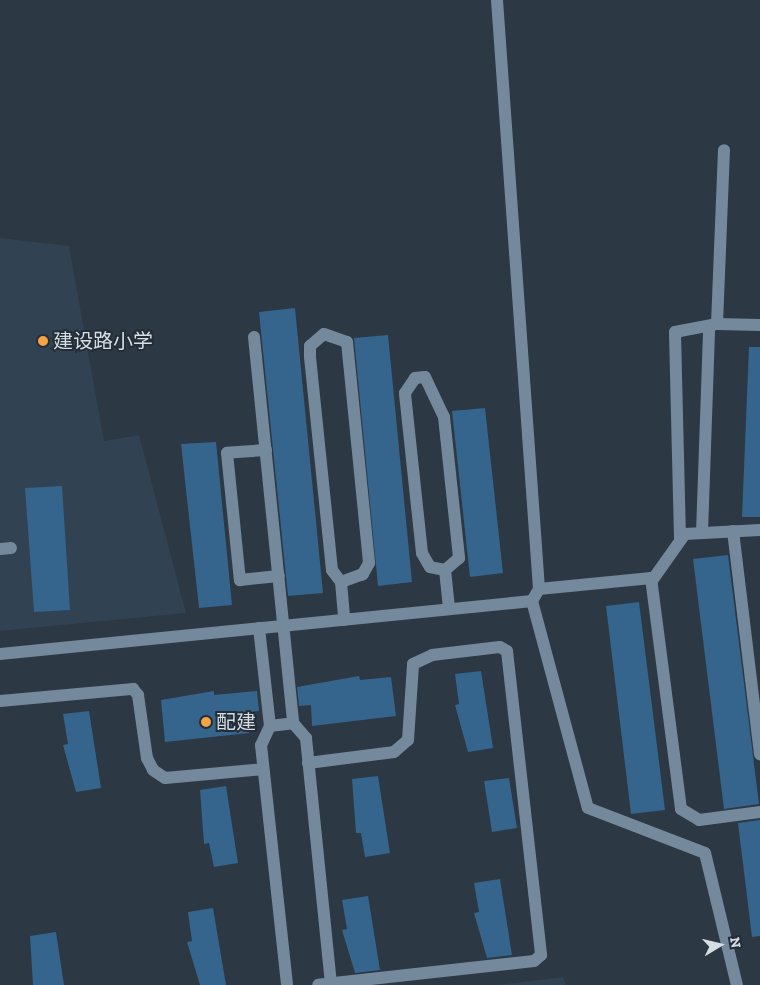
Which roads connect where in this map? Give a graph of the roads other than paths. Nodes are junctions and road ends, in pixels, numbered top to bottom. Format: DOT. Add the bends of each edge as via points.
graph roads {
  1 [pos="497,0"];
  2 [pos="724,150"];
  3 [pos="760,325"];
  4 [pos="713,326"];
  5 [pos="254,337"];
  6 [pos="266,450"];
  7 [pos="760,530"];
  8 [pos="733,531"];
  9 [pos="702,533"];
  10 [pos="680,538"];
  11 [pos="446,570"];
  12 [pos="279,576"];
  13 [pos="341,582"];
  14 [pos="651,582"];
  15 [pos="539,589"];
  16 [pos="532,601"];
  17 [pos="449,609"];
  18 [pos="344,620"];
  19 [pos="284,626"];
  20 [pos="259,628"];
  21 [pos="0,654"];
  22 [pos="0,701"];
  23 [pos="294,723"];
  24 [pos="270,726"];
  25 [pos="760,754"];
  26 [pos="308,763"];
  27 [pos="263,769"];
  28 [pos="760,812"];
  29 [pos="331,983"];
  30 [pos="287,985"];
  31 [pos="318,985"];
  32 [pos="737,985"];
  1 -- 15 [label="street"];
  2 -- 4 [label="street"];
  3 -- 4 [label="street"];
  4 -- 9 [label="street"];
  4 -- 10 [label="street" via="675,332"];
  5 -- 6 [label="street"];
  6 -- 12 [label="street"];
  6 -- 12 [label="street" via="227,453 240,580"];
  7 -- 8 [label="street"];
  8 -- 9 [label="street"];
  8 -- 25 [label="street"];
  9 -- 10 [label="street"];
  10 -- 14 [label="street"];
  11 -- 11 [label="street" via="459,558 444,417 425,377 415,378 405,393 422,553 430,567"];
  11 -- 17 [label="street"];
  12 -- 19 [label="street"];
  13 -- 13 [label="street" via="363,574 370,563 346,342 324,334 310,346 310,358 332,570"];
  13 -- 18 [label="street"];
  14 -- 15 [label="street" via="651,578"];
  14 -- 28 [label="street" via="681,809 699,820"];
  15 -- 16 [label="street"];
  16 -- 17 [label="street"];
  16 -- 32 [label="street" via="588,808 705,853"];
  17 -- 18 [label="street"];
  18 -- 19 [label="street"];
  19 -- 20 [label="street"];
  19 -- 23 [label="street"];
  20 -- 21 [label="street"];
  20 -- 24 [label="street"];
  22 -- 27 [label="street" via="133,689 138,695 147,758 152,770 165,778"];
  23 -- 24 [label="street"];
  23 -- 26 [label="street" via="306,738"];
  24 -- 27 [label="street" via="261,745"];
  26 -- 29 [label="street"];
  26 -- 29 [label="street" via="394,752 408,740 413,664 432,655 500,647 507,651 541,955 534,961"];
  27 -- 30 [label="street"];
  29 -- 31 [label="street"];
}
